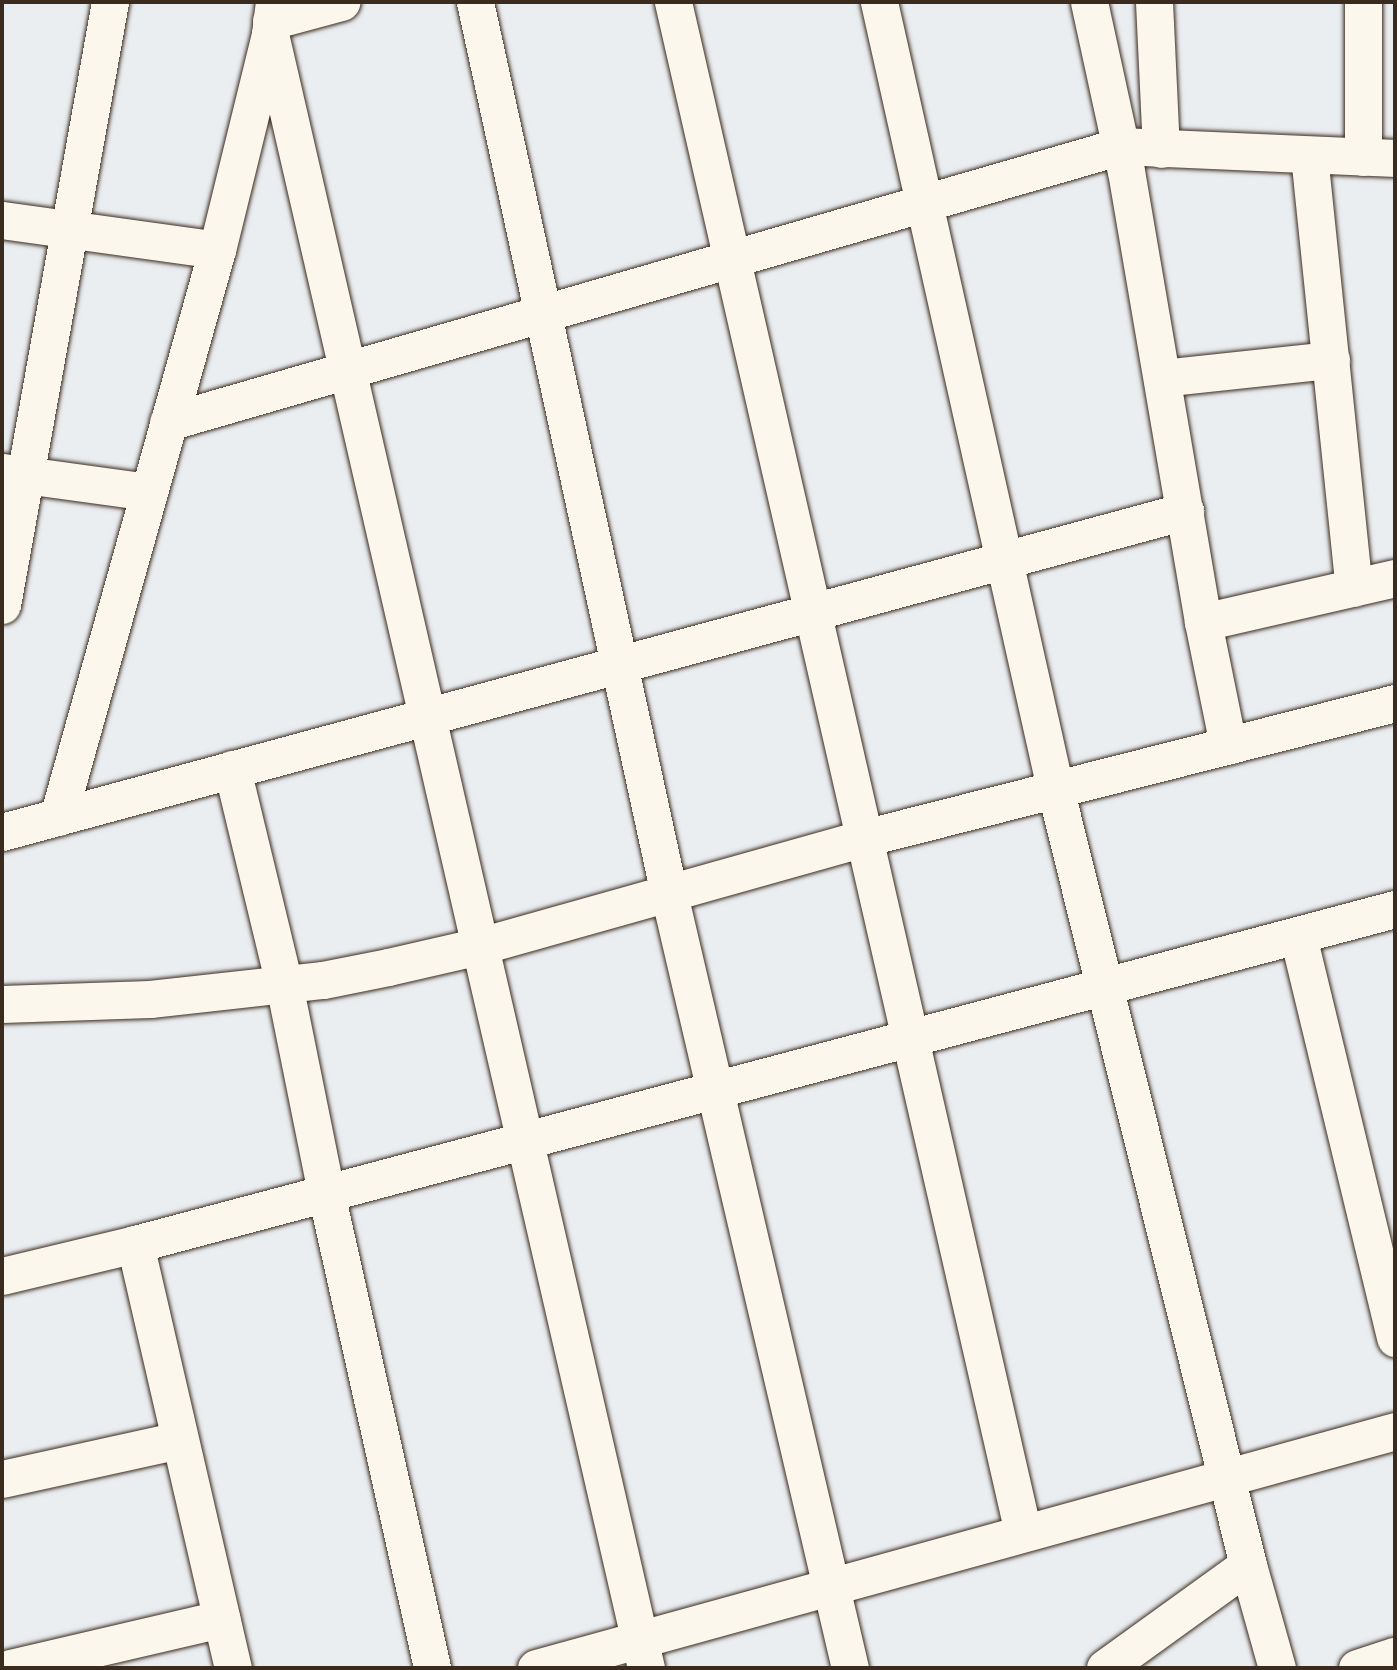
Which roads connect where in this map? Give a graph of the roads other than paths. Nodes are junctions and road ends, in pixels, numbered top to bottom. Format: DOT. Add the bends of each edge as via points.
graph roads {
  1 [pos="110,2"];
  2 [pos="341,2"];
  3 [pos="475,2"];
  4 [pos="673,2"];
  5 [pos="879,2"];
  6 [pos="1089,2"];
  7 [pos="1154,2"];
  8 [pos="1363,2"];
  9 [pos="272,19"];
  10 [pos="1121,146"];
  11 [pos="1161,149"];
  12 [pos="1309,155"];
  13 [pos="1379,158"];
  14 [pos="924,204"];
  15 [pos="2,219"];
  16 [pos="70,228"];
  17 [pos="217,250"];
  18 [pos="732,259"];
  19 [pos="542,314"];
  20 [pos="1331,360"];
  21 [pos="347,371"];
  22 [pos="1162,378"];
  23 [pos="168,422"];
  24 [pos="13,473"];
  25 [pos="149,492"];
  26 [pos="1185,511"];
  27 [pos="1004,560"];
  28 [pos="1395,578"];
  29 [pos="1354,588"];
  30 [pos="2,605"];
  31 [pos="813,612"];
  32 [pos="1202,622"];
  33 [pos="618,665"];
  34 [pos="1395,703"];
  35 [pos="427,717"];
  36 [pos="1228,745"];
  37 [pos="232,769"];
  38 [pos="1055,788"];
  39 [pos="58,817"];
  40 [pos="2,832"];
  41 [pos="864,838"];
  42 [pos="669,894"];
  43 [pos="1395,909"];
  44 [pos="1298,936"];
  45 [pos="480,946"];
  46 [pos="284,984"];
  47 [pos="1104,987"];
  48 [pos="2,1004"];
  49 [pos="910,1038"];
  50 [pos="714,1090"];
  51 [pos="525,1140"];
  52 [pos="327,1193"];
  53 [pos="135,1244"];
  54 [pos="2,1276"];
  55 [pos="1395,1338"];
  56 [pos="1395,1431"];
  57 [pos="179,1440"];
  58 [pos="1226,1478"];
  59 [pos="2,1479"];
  60 [pos="1023,1533"];
  61 [pos="1248,1565"];
  62 [pos="831,1587"];
  63 [pos="221,1619"];
  64 [pos="643,1654"];
  65 [pos="1395,1656"];
  66 [pos="10,1668"];
  67 [pos="233,1668"];
  68 [pos="432,1668"];
  69 [pos="536,1668"];
  70 [pos="850,1668"];
  71 [pos="1105,1668"];
  72 [pos="1277,1668"];
  73 [pos="1357,1668"];
  1 -- 16 [label="street"];
  2 -- 9 [label="street"];
  3 -- 19 [label="street"];
  4 -- 18 [label="street"];
  5 -- 14 [label="street"];
  6 -- 10 [label="street"];
  7 -- 11 [label="street"];
  8 -- 13 [label="street"];
  9 -- 17 [label="street"];
  9 -- 21 [label="street"];
  10 -- 11 [label="street"];
  10 -- 14 [label="street"];
  10 -- 22 [label="street"];
  11 -- 12 [label="street"];
  12 -- 13 [label="street"];
  12 -- 20 [label="street"];
  14 -- 18 [label="street"];
  14 -- 27 [label="street"];
  15 -- 16 [label="street"];
  16 -- 17 [label="street"];
  16 -- 24 [label="street"];
  17 -- 23 [label="street"];
  18 -- 19 [label="street"];
  18 -- 31 [label="street"];
  19 -- 21 [label="street"];
  19 -- 33 [label="street"];
  20 -- 22 [label="street"];
  20 -- 29 [label="street"];
  21 -- 23 [label="street"];
  21 -- 35 [label="street"];
  22 -- 26 [label="street"];
  23 -- 25 [label="street"];
  24 -- 25 [label="street"];
  24 -- 30 [label="street"];
  25 -- 39 [label="street"];
  26 -- 27 [label="street"];
  26 -- 32 [label="street"];
  27 -- 31 [label="street"];
  27 -- 38 [label="street"];
  28 -- 29 [label="street"];
  29 -- 32 [label="street"];
  31 -- 33 [label="street"];
  31 -- 41 [label="street"];
  32 -- 36 [label="street"];
  33 -- 35 [label="street"];
  33 -- 42 [label="street"];
  34 -- 36 [label="street"];
  35 -- 37 [label="street"];
  35 -- 45 [label="street"];
  36 -- 38 [label="street"];
  37 -- 39 [label="street"];
  37 -- 46 [label="street"];
  38 -- 41 [label="street"];
  38 -- 47 [label="street"];
  39 -- 40 [label="street"];
  41 -- 42 [label="street"];
  41 -- 49 [label="street"];
  42 -- 45 [label="street"];
  42 -- 50 [label="street"];
  43 -- 44 [label="street"];
  44 -- 47 [label="street"];
  44 -- 55 [label="street"];
  45 -- 46 [label="street" via="375,970"];
  45 -- 51 [label="street"];
  46 -- 48 [label="street" via="150,999"];
  46 -- 52 [label="street"];
  47 -- 49 [label="street"];
  47 -- 58 [label="street"];
  49 -- 50 [label="street"];
  49 -- 60 [label="street"];
  50 -- 51 [label="street"];
  50 -- 62 [label="street"];
  51 -- 52 [label="street"];
  51 -- 64 [label="street"];
  52 -- 53 [label="street"];
  52 -- 68 [label="street"];
  53 -- 54 [label="street"];
  53 -- 57 [label="street"];
  56 -- 58 [label="street"];
  57 -- 59 [label="street"];
  57 -- 63 [label="street"];
  58 -- 60 [label="street"];
  58 -- 61 [label="street"];
  60 -- 62 [label="street"];
  61 -- 71 [label="street"];
  61 -- 72 [label="street"];
  62 -- 64 [label="street"];
  62 -- 70 [label="street"];
  63 -- 66 [label="street"];
  63 -- 67 [label="street"];
  64 -- 69 [label="street"];
  65 -- 73 [label="street"];
}
